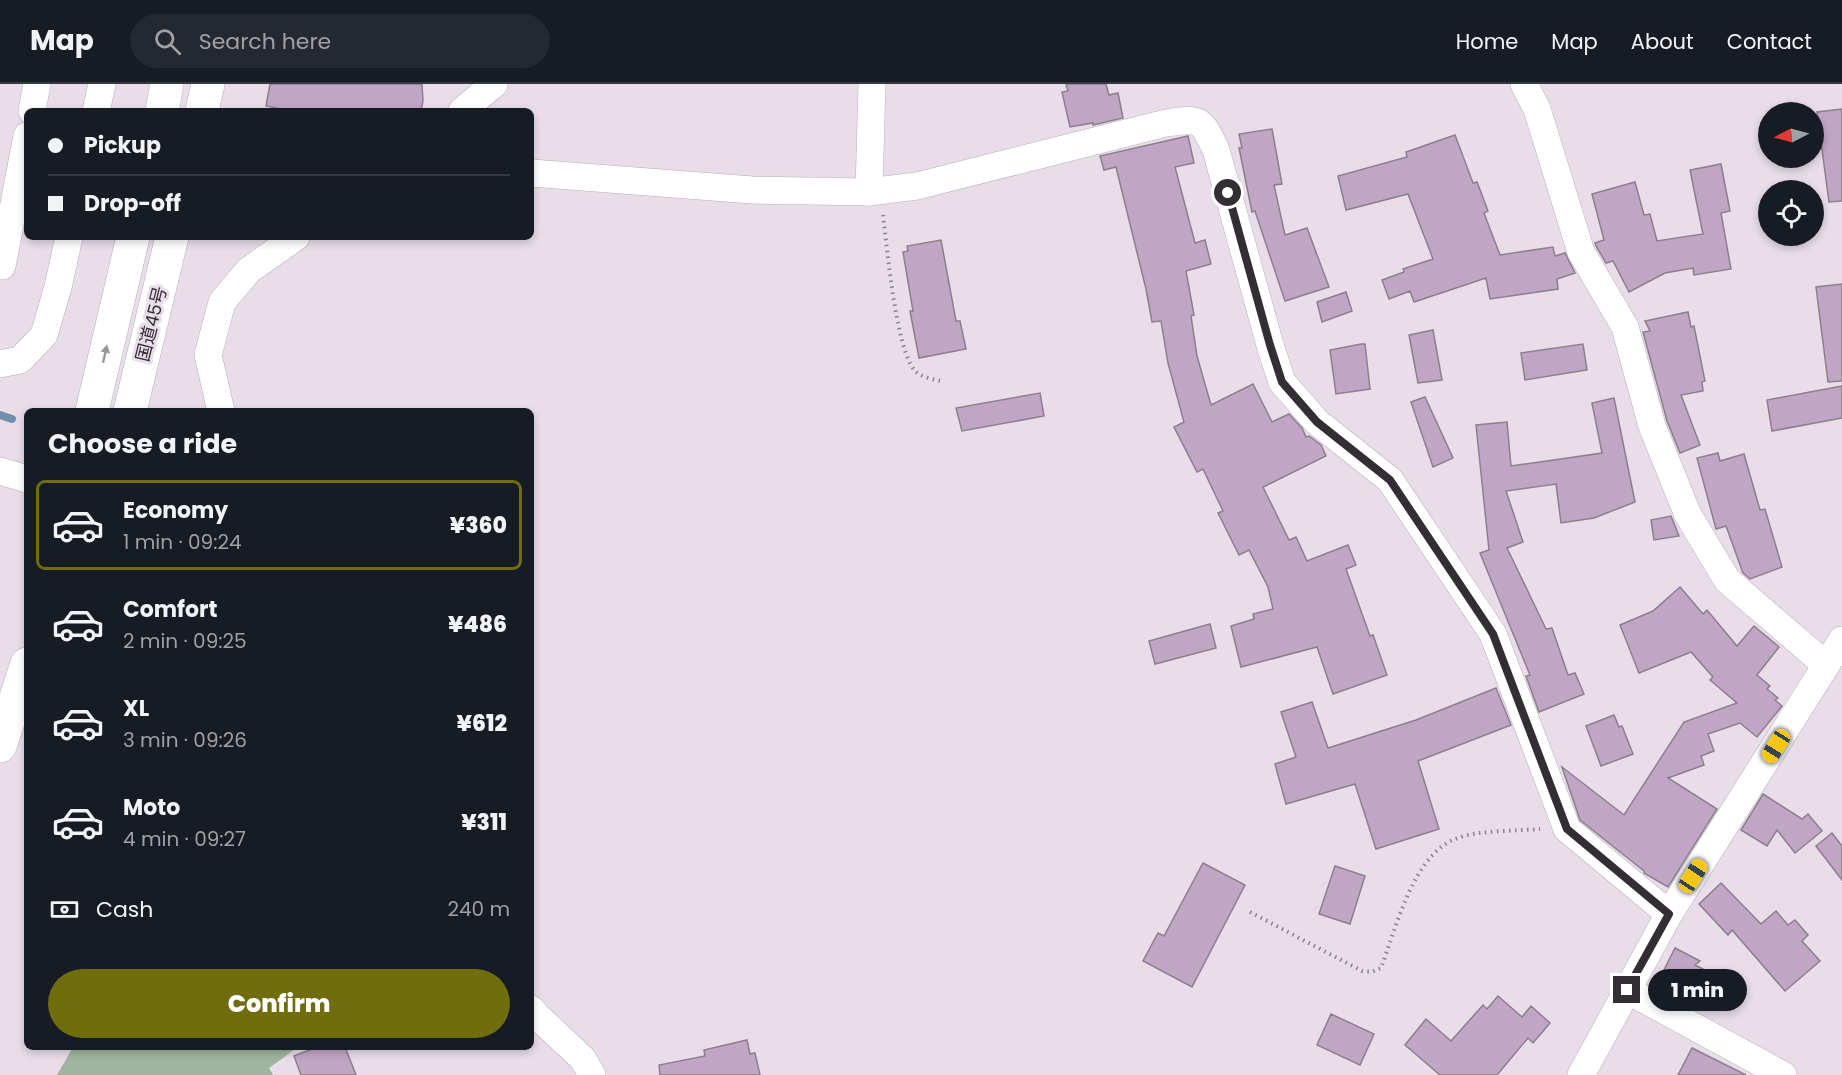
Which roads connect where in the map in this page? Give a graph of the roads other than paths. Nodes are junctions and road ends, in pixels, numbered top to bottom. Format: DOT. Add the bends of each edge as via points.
graph roads {
  1 [pos="37,84"];
  2 [pos="102,84"];
  3 [pos="167,84"];
  4 [pos="208,84"];
  5 [pos="494,84"];
  6 [pos="872,84"];
  7 [pos="1524,84"];
  8 [pos="33,108"];
  9 [pos="97,108"];
  10 [pos="163,108"];
  11 [pos="203,108"];
  12 [pos="466,108"];
  13 [pos="24,152"];
  14 [pos="534,173"];
  15 [pos="874,191"];
  16 [pos="68,240"];
  17 [pos="132,240"];
  18 [pos="171,240"];
  19 [pos="292,240"];
  20 [pos="0,266"];
  21 [pos="0,364"];
  22 [pos="93,408"];
  23 [pos="131,408"];
  24 [pos="220,408"];
  25 [pos="0,471"];
  26 [pos="24,478"];
  27 [pos="1842,640"];
  28 [pos="1826,665"];
  29 [pos="24,673"];
  30 [pos="0,746"];
  31 [pos="1669,914"];
  32 [pos="1627,990"];
  33 [pos="534,1013"];
  34 [pos="592,1075"];
  35 [pos="1581,1075"];
  36 [pos="1783,1075"];
  1 -- 8 [label="street"];
  2 -- 9 [label="street"];
  3 -- 10 [label="highway"];
  4 -- 11 [label="highway"];
  5 -- 12 [label="street"];
  6 -- 15 [label="street"];
  7 -- 28 [label="street" via="1537,109 1581,252 1625,327 1652,426 1688,515 1727,579"];
  13 -- 20 [label="street"];
  14 -- 15 [label="street" via="752,190"];
  15 -- 31 [label="street" via="917,186 1166,123 1191,119 1205,127 1216,150 1282,382 1317,422 1390,480 1493,634 1567,829"];
  16 -- 21 [label="street" via="44,335 20,360"];
  22 -- 17 [label="highway, 国道45号, one-way"];
  18 -- 23 [label="highway, 国道45号"];
  19 -- 24 [label="street" via="249,270 222,302 208,355"];
  25 -- 26 [label="street"];
  27 -- 28 [label="street"];
  28 -- 31 [label="street"];
  29 -- 30 [label="highway"];
  31 -- 32 [label="street"];
  32 -- 35 [label="street"];
  32 -- 36 [label="street"];
  33 -- 34 [label="street" via="583,1059"];
}
